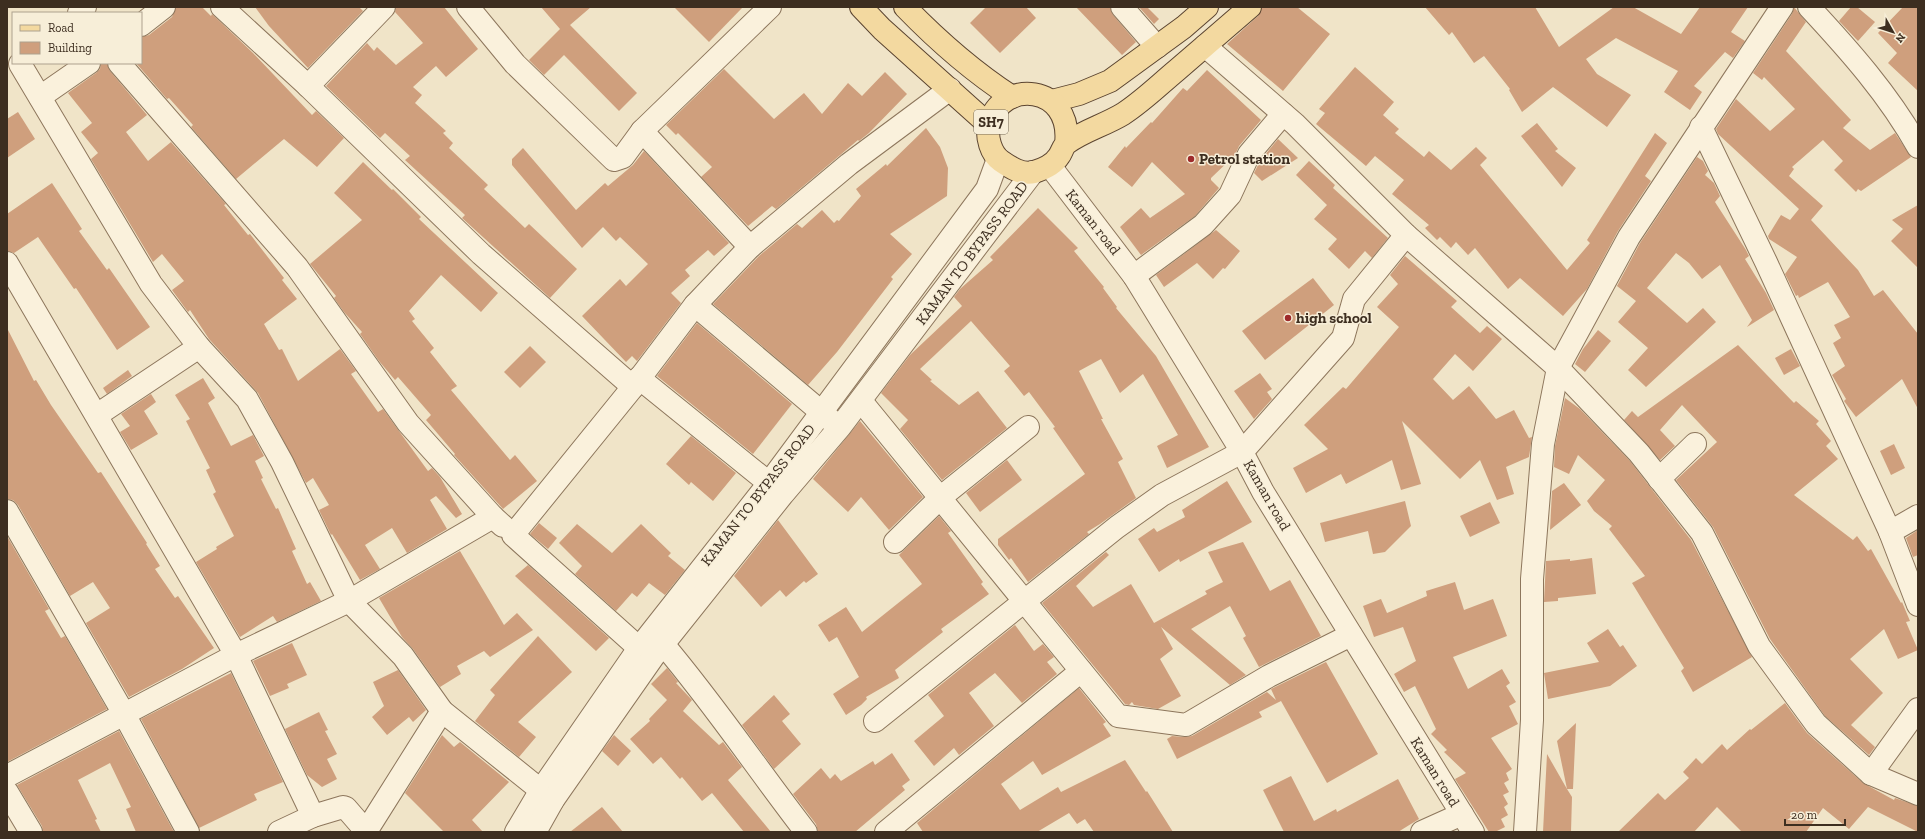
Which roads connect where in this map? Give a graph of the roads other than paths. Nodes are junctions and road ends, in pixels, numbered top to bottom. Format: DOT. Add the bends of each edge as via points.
graph roads {
  1 [pos="164,7"];
  2 [pos="222,7"];
  3 [pos="384,7"];
  4 [pos="468,7"];
  5 [pos="770,7"];
  6 [pos="861,7"];
  7 [pos="905,7"];
  8 [pos="1122,7"];
  9 [pos="1207,7"];
  10 [pos="1250,7"];
  11 [pos="1782,7"];
  12 [pos="1809,7"];
  13 [pos="142,23"];
  14 [pos="1205,46"];
  15 [pos="1157,47"];
  16 [pos="88,64"];
  17 [pos="120,64"];
  18 [pos="16,67"];
  19 [pos="308,86"];
  20 [pos="950,89"];
  21 [pos="1012,97"];
  22 [pos="40,98"];
  23 [pos="1052,101"];
  24 [pos="1283,114"];
  25 [pos="989,125"];
  26 [pos="1702,127"];
  27 [pos="642,131"];
  28 [pos="1066,144"];
  29 [pos="1918,147"];
  30 [pos="998,159"];
  31 [pos="1041,169"];
  32 [pos="1406,235"];
  33 [pos="750,247"];
  34 [pos="7,263"];
  35 [pos="1134,276"];
  36 [pos="695,305"];
  37 [pos="199,347"];
  38 [pos="1558,368"];
  39 [pos="636,382"];
  40 [pos="861,401"];
  41 [pos="822,412"];
  42 [pos="96,415"];
  43 [pos="840,427"];
  44 [pos="1028,427"];
  45 [pos="1695,444"];
  46 [pos="1242,452"];
  47 [pos="1659,479"];
  48 [pos="776,489"];
  49 [pos="941,497"];
  50 [pos="7,511"];
  51 [pos="1918,516"];
  52 [pos="493,517"];
  53 [pos="1890,532"];
  54 [pos="513,535"];
  55 [pos="895,542"];
  56 [pos="349,601"];
  57 [pos="1025,601"];
  58 [pos="1918,605"];
  59 [pos="1351,635"];
  60 [pos="663,644"];
  61 [pos="639,648"];
  62 [pos="236,655"];
  63 [pos="1081,671"];
  64 [pos="1918,709"];
  65 [pos="442,711"];
  66 [pos="124,714"];
  67 [pos="875,721"];
  68 [pos="1871,774"];
  69 [pos="7,776"];
  70 [pos="7,792"];
  71 [pos="1918,794"];
  72 [pos="547,795"];
  73 [pos="1462,814"];
  74 [pos="313,816"];
  75 [pos="31,832"];
  76 [pos="188,832"];
  77 [pos="279,832"];
  78 [pos="516,832"];
  79 [pos="535,832"];
  80 [pos="806,832"];
  81 [pos="886,832"];
  82 [pos="1422,832"];
  83 [pos="1473,832"];
  84 [pos="1525,832"];
  1 -- 13 [label="street"];
  2 -- 19 [label="street"];
  3 -- 19 [label="street"];
  4 -- 27 [label="street" via="515,64 614,160 623,157"];
  5 -- 27 [label="street"];
  6 -- 20 [label="main road, SH7"];
  7 -- 21 [label="main road, SH7" via="941,44"];
  8 -- 15 [label="street"];
  9 -- 15 [label="main road"];
  10 -- 14 [label="main road"];
  11 -- 26 [label="street"];
  12 -- 29 [label="street" via="1850,52 1904,121"];
  14 -- 24 [label="street"];
  14 -- 28 [label="main road" via="1146,97 1122,114"];
  15 -- 23 [label="main road" via="1110,81 1079,94"];
  16 -- 22 [label="street"];
  17 -- 52 [label="street" via="297,266 408,423"];
  18 -- 22 [label="street"];
  19 -- 39 [label="street" via="481,254"];
  20 -- 25 [label="main road, SH7"];
  20 -- 33 [label="street" via="849,164"];
  21 -- 23 [label="main road, SH7" via="1039,95"];
  21 -- 25 [label="main road, SH7" via="997,108"];
  22 -- 37 [label="street" via="151,284"];
  23 -- 28 [label="main road" via="1065,120"];
  24 -- 32 [label="street"];
  24 -- 35 [label="street" via="1250,154 1230,195 1203,225"];
  25 -- 30 [label="main road, SH7" via="992,149"];
  26 -- 38 [label="street" via="1629,237"];
  26 -- 53 [label="street"];
  27 -- 33 [label="street"];
  28 -- 31 [label="main road" via="1060,156"];
  30 -- 31 [label="main road" via="1014,170"];
  30 -- 41 [label="street, KAMAN TO BYPASS ROAD" via="987,189"];
  31 -- 35 [label="street, Kaman road"];
  31 -- 40 [label="street, KAMAN TO BYPASS ROAD"];
  32 -- 38 [label="street"];
  32 -- 46 [label="street" via="1354,299 1343,338"];
  33 -- 36 [label="street"];
  34 -- 42 [label="street"];
  35 -- 46 [label="street, Kaman road"];
  36 -- 39 [label="street"];
  36 -- 41 [label="street"];
  37 -- 42 [label="street"];
  37 -- 56 [label="street" via="247,399 282,462"];
  38 -- 47 [label="street" via="1639,453"];
  38 -- 84 [label="street" via="1543,444 1532,579 1532,720"];
  39 -- 48 [label="street"];
  39 -- 54 [label="street"];
  40 -- 43 [label="street, KAMAN TO BYPASS ROAD"];
  40 -- 49 [label="street"];
  41 -- 43 [label="street"];
  41 -- 48 [label="street, KAMAN TO BYPASS ROAD"];
  42 -- 62 [label="street"];
  43 -- 48 [label="street, KAMAN TO BYPASS ROAD"];
  44 -- 49 [label="street"];
  45 -- 47 [label="street"];
  46 -- 57 [label="street" via="1162,495 1116,528"];
  46 -- 59 [label="street, Kaman road" via="1263,492"];
  47 -- 68 [label="street" via="1702,533 1759,646 1816,724"];
  48 -- 60 [label="street, KAMAN TO BYPASS ROAD"];
  48 -- 61 [label="street, KAMAN TO BYPASS ROAD"];
  49 -- 55 [label="street"];
  49 -- 57 [label="street"];
  50 -- 66 [label="street"];
  51 -- 53 [label="street"];
  52 -- 54 [label="street"];
  52 -- 56 [label="street"];
  53 -- 58 [label="street"];
  54 -- 61 [label="street"];
  56 -- 62 [label="street"];
  56 -- 65 [label="street" via="403,656"];
  57 -- 63 [label="street"];
  57 -- 67 [label="street"];
  59 -- 63 [label="street" via="1269,676 1186,725 1118,716"];
  59 -- 73 [label="street, Kaman road"];
  60 -- 72 [label="street, KAMAN TO BYPASS ROAD"];
  60 -- 80 [label="street" via="700,688"];
  61 -- 72 [label="street, KAMAN TO BYPASS ROAD"];
  62 -- 66 [label="street"];
  62 -- 74 [label="street"];
  63 -- 81 [label="street"];
  64 -- 68 [label="street"];
  65 -- 72 [label="street"];
  65 -- 74 [label="street" via="367,830 343,807"];
  66 -- 69 [label="street"];
  66 -- 76 [label="street"];
  68 -- 71 [label="street"];
  70 -- 75 [label="street"];
  72 -- 78 [label="street, KAMAN TO BYPASS ROAD"];
  72 -- 79 [label="street, KAMAN TO BYPASS ROAD"];
  73 -- 82 [label="street"];
  73 -- 83 [label="street, Kaman road"];
  74 -- 77 [label="street"];
}
